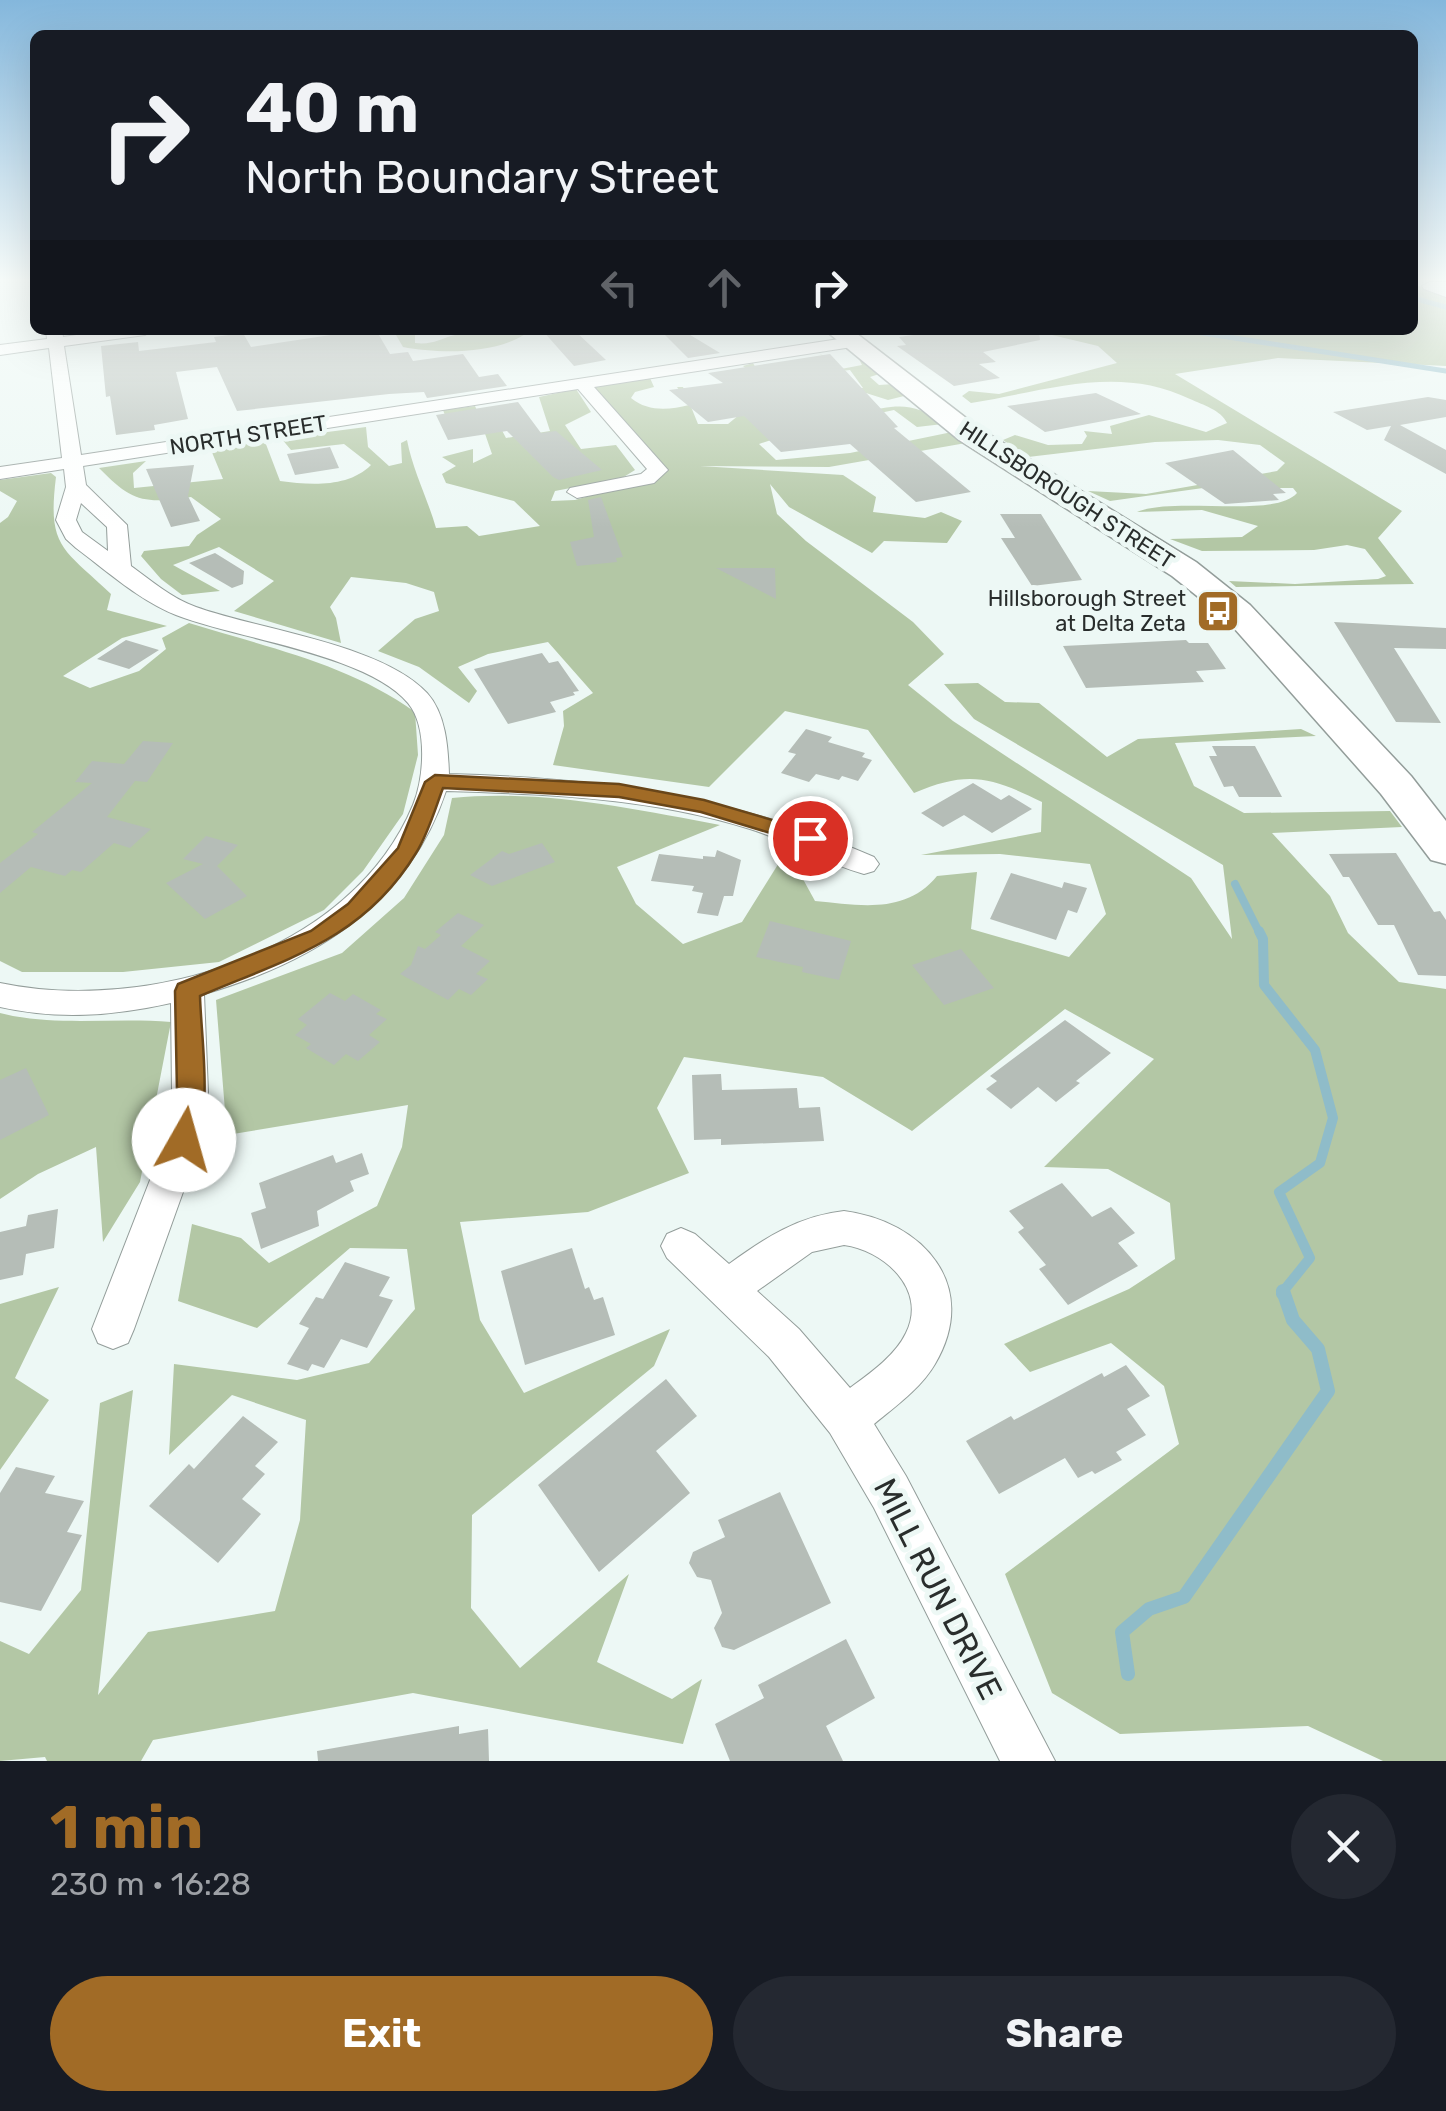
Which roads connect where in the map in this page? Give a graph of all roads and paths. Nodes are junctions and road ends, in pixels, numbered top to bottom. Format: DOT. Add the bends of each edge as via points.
graph roads {
  1 [pos="59,364"];
  2 [pos="691,364"];
  3 [pos="880,364"];
  4 [pos="582,384"];
  5 [pos="72,462"];
  6 [pos="0,474"];
  7 [pos="76,487"];
  8 [pos="577,492"];
  9 [pos="120,568"];
  10 [pos="435,782"];
  11 [pos="1446,850"];
  12 [pos="864,864"];
  13 [pos="187,991"];
  14 [pos="0,994"];
  15 [pos="681,1246"];
  16 [pos="726,1290"];
  17 [pos="114,1329"];
  18 [pos="846,1418"];
  19 [pos="1028,1761"];
  1 -- 5 [label="street"];
  2 -- 4 [label="street, NORTH STREET"];
  3 -- 11 [label="street, HILLSBOROUGH STREET" via="968,434 1184,569 1238,612 1396,785"];
  4 -- 5 [label="street, NORTH STREET"];
  4 -- 8 [label="street" via="658,470"];
  5 -- 6 [label="street, NORTH STREET"];
  5 -- 7 [label="street"];
  7 -- 9 [label="street" via="117,525"];
  7 -- 9 [label="street" via="69,530"];
  9 -- 10 [label="street" via="156,599 340,657 418,698 428,719"];
  10 -- 12 [label="street" via="675,799 810,838"];
  10 -- 13 [label="street" via="408,849 356,909 319,936"];
  13 -- 14 [label="street" via="63,1002"];
  13 -- 17 [label="street" via="190,1092 184,1140"];
  15 -- 16 [label="street, MILL RUN DRIVE"];
  16 -- 18 [label="street, MILL RUN DRIVE" via="784,1343"];
  16 -- 18 [label="street" via="804,1236 828,1228 862,1227 892,1240 928,1292 931,1320 907,1365"];
  18 -- 19 [label="street, MILL RUN DRIVE"];
}
